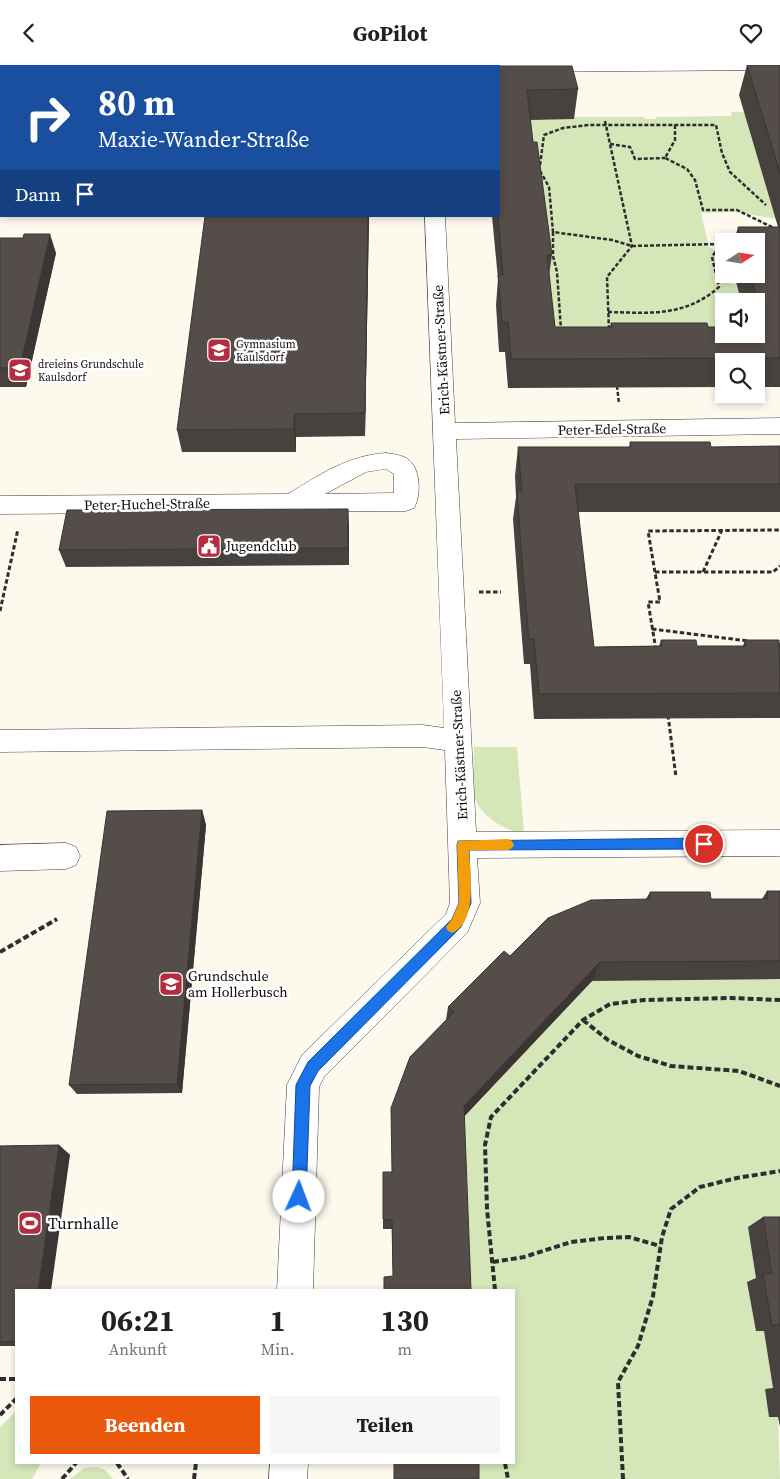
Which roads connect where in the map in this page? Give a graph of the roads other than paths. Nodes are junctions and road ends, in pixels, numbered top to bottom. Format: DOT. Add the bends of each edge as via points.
graph roads {
  1 [pos="780,65"];
  2 [pos="500,67"];
  3 [pos="435,217"];
  4 [pos="780,426"];
  5 [pos="444,431"];
  6 [pos="294,502"];
  7 [pos="0,505"];
  8 [pos="0,741"];
  9 [pos="458,741"];
  10 [pos="780,843"];
  11 [pos="463,845"];
  12 [pos="66,856"];
  13 [pos="0,858"];
  14 [pos="295,1289"];
  15 [pos="288,1464"];
  16 [pos="288,1479"];
  1 -- 2 [label="street"];
  3 -- 5 [label="street, Erich-Kästner-Straße"];
  4 -- 5 [label="street, Peter-Edel-Straße"];
  5 -- 9 [label="street, Erich-Kästner-Straße"];
  6 -- 7 [label="street, Peter-Huchel-Straße"];
  8 -- 9 [label="street" via="424,736"];
  9 -- 11 [label="street, Erich-Kästner-Straße"];
  10 -- 11 [label="street"];
  11 -- 14 [label="street, Erich-Kästner-Straße" via="465,903 457,923 313,1066 303,1085"];
  12 -- 13 [label="street"];
  15 -- 16 [label="street"];
}
